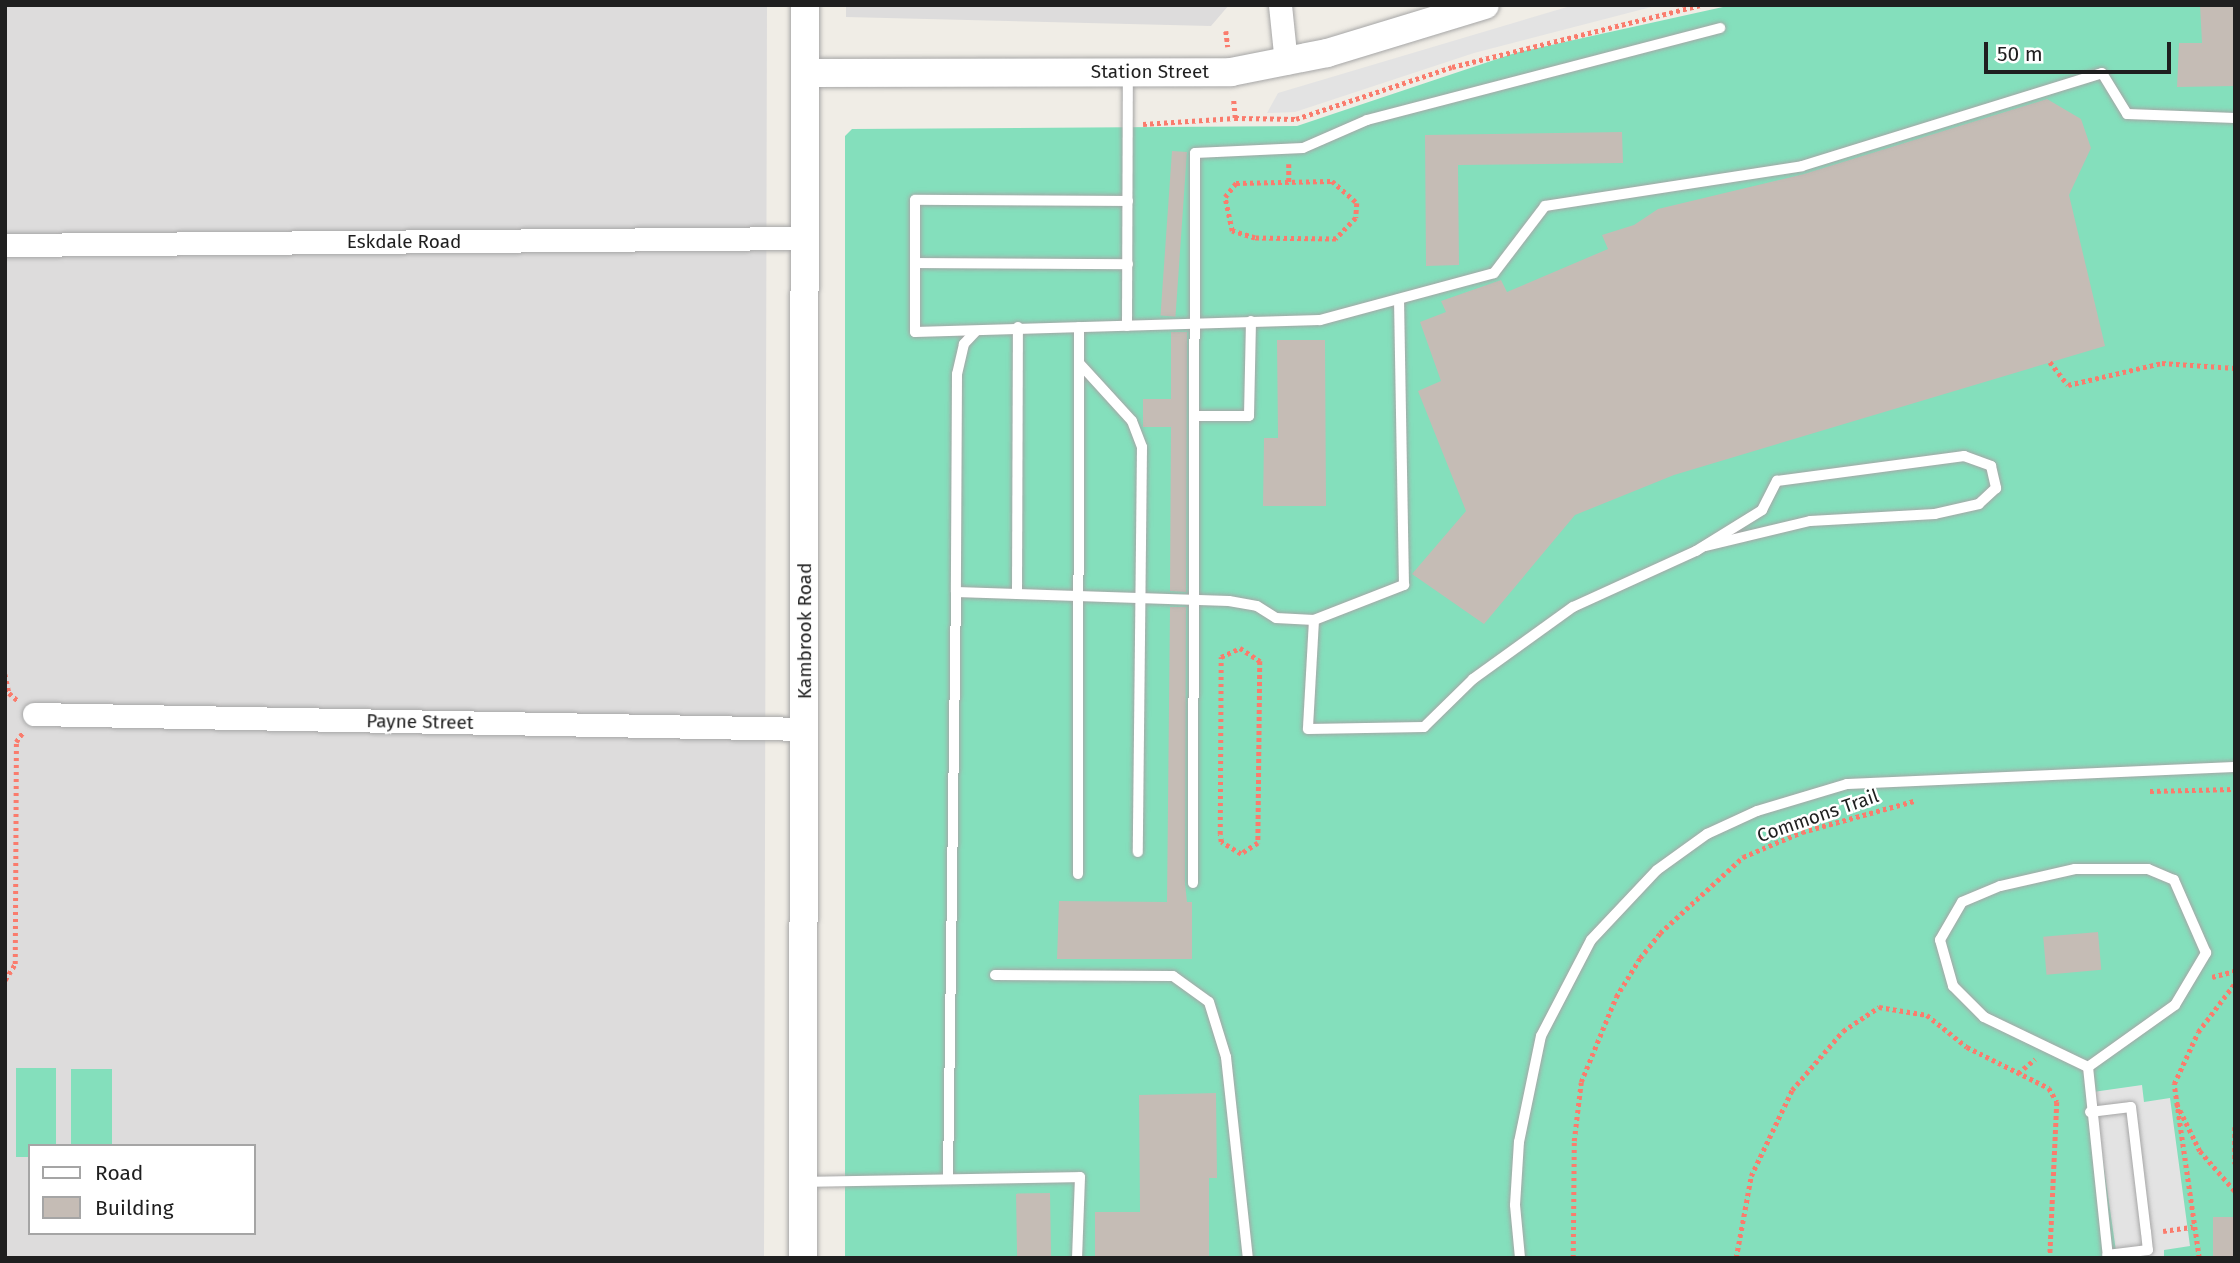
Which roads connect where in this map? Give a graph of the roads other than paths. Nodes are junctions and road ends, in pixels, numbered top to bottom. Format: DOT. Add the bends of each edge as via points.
graph roads {
  1 [pos="805,5"];
  2 [pos="1280,5"];
  3 [pos="1485,5"];
  4 [pos="1720,28"];
  5 [pos="1286,63"];
  6 [pos="806,73"];
  7 [pos="1128,73"];
  8 [pos="2235,118"];
  9 [pos="1129,201"];
  10 [pos="802,238"];
  11 [pos="5,245"];
  12 [pos="915,263"];
  13 [pos="1128,264"];
  14 [pos="1399,299"];
  15 [pos="1251,321"];
  16 [pos="1193,322"];
  17 [pos="1127,326"];
  18 [pos="1018,327"];
  19 [pos="1079,327"];
  20 [pos="976,331"];
  21 [pos="1080,364"];
  22 [pos="1194,416"];
  23 [pos="1704,546"];
  24 [pos="956,592"];
  25 [pos="1017,594"];
  26 [pos="1078,596"];
  27 [pos="1139,598"];
  28 [pos="1194,599"];
  29 [pos="1314,620"];
  30 [pos="34,714"];
  31 [pos="806,729"];
  32 [pos="2235,767"];
  33 [pos="1138,852"];
  34 [pos="1078,874"];
  35 [pos="1193,883"];
  36 [pos="995,975"];
  37 [pos="2088,1067"];
  38 [pos="2090,1112"];
  39 [pos="948,1179"];
  40 [pos="804,1182"];
  41 [pos="2107,1256"];
  42 [pos="803,1258"];
  43 [pos="1077,1258"];
  44 [pos="1248,1258"];
  45 [pos="1520,1258"];
  1 -- 6 [label="street, Kambrook Road"];
  2 -- 5 [label="street"];
  3 -- 5 [label="street, Station Street"];
  4 -- 16 [label="lane" via="1367,120 1303,148 1195,153"];
  5 -- 7 [label="street, Station Street" via="1231,72"];
  6 -- 7 [label="street, Station Street"];
  6 -- 10 [label="street, Kambrook Road"];
  7 -- 9 [label="lane"];
  8 -- 14 [label="lane" via="2127,114 2102,73 1802,166 1545,206 1494,273"];
  9 -- 12 [label="lane" via="915,200"];
  9 -- 13 [label="lane"];
  10 -- 11 [label="street, Eskdale Road"];
  10 -- 31 [label="street, Kambrook Road"];
  12 -- 13 [label="lane"];
  12 -- 20 [label="lane" via="915,332"];
  13 -- 17 [label="lane"];
  14 -- 15 [label="lane" via="1320,320"];
  14 -- 29 [label="lane" via="1404,585"];
  15 -- 16 [label="lane"];
  15 -- 22 [label="lane" via="1249,416"];
  16 -- 17 [label="lane"];
  16 -- 22 [label="lane"];
  17 -- 19 [label="lane"];
  18 -- 19 [label="lane"];
  18 -- 20 [label="lane"];
  18 -- 25 [label="lane"];
  19 -- 21 [label="lane"];
  20 -- 24 [label="lane" via="964,344 957,374"];
  21 -- 26 [label="lane"];
  21 -- 27 [label="lane" via="1132,421 1142,447"];
  22 -- 28 [label="lane"];
  23 -- 23 [label="lane" via="1762,510 1777,481 1964,456 1991,466 1996,488 1979,504 1935,514 1810,521"];
  23 -- 29 [label="lane" via="1573,607 1474,679 1424,727 1308,729"];
  24 -- 25 [label="lane"];
  24 -- 39 [label="lane"];
  25 -- 26 [label="lane"];
  26 -- 27 [label="lane"];
  26 -- 34 [label="lane"];
  27 -- 28 [label="lane"];
  27 -- 33 [label="lane"];
  28 -- 29 [label="lane" via="1248,604 1276,618"];
  28 -- 35 [label="lane"];
  30 -- 31 [label="street, Payne Street"];
  31 -- 40 [label="street, Kambrook Road"];
  32 -- 45 [label="lane" via="1847,783 1757,810 1707,834 1657,870 1591,940 1541,1036 1519,1142 1515,1205"];
  36 -- 44 [label="lane" via="1173,976 1209,1002 1226,1057"];
  37 -- 37 [label="lane" via="1984,1017 1953,986 1940,940 1962,902 2000,886 2075,869 2148,869 2174,880 2206,953 2175,1005"];
  37 -- 38 [label="lane"];
  38 -- 41 [label="lane"];
  38 -- 41 [label="lane" via="2131,1107 2146,1233 2148,1250"];
  39 -- 40 [label="lane"];
  39 -- 43 [label="lane" via="1080,1177"];
  40 -- 42 [label="street, Kambrook Road"];
}
